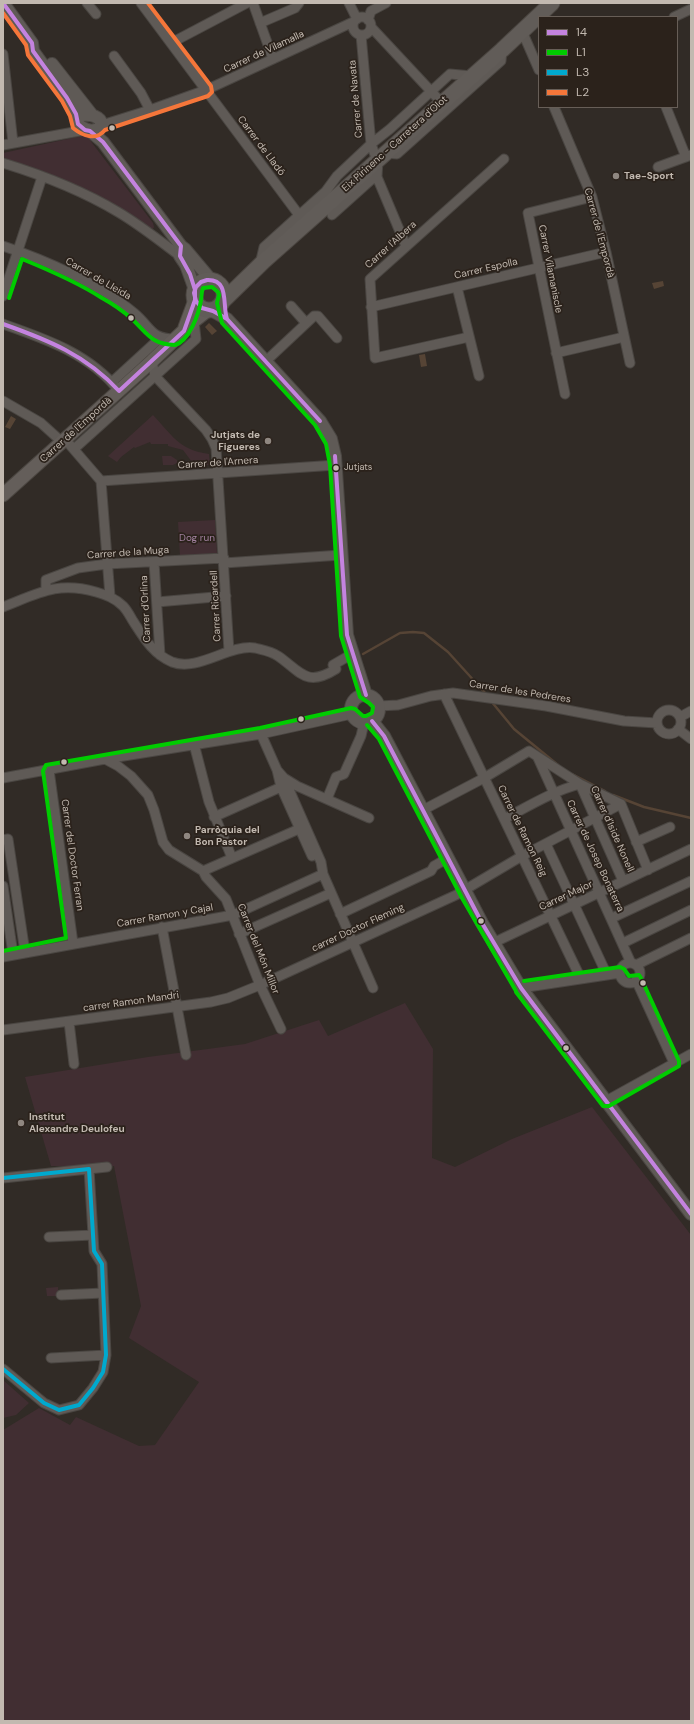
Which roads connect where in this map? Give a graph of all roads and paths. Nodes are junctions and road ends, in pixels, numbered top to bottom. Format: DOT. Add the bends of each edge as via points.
graph roads {
  1 [pos="87,3"];
  2 [pos="141,3"];
  3 [pos="247,3"];
  4 [pos="253,3"];
  5 [pos="298,3"];
  6 [pos="349,3"];
  7 [pos="386,3"];
  8 [pos="552,3"];
  9 [pos="558,3"];
  10 [pos="690,3"];
  11 [pos="691,6"];
  12 [pos="4,8"];
  13 [pos="691,9"];
  14 [pos="96,14"];
  15 [pos="539,16"];
  16 [pos="540,16"];
  17 [pos="676,16"];
  18 [pos="538,17"];
  19 [pos="538,18"];
  20 [pos="355,20"];
  21 [pos="535,20"];
  22 [pos="260,23"];
  23 [pos="369,23"];
  24 [pos="522,31"];
  25 [pos="362,35"];
  26 [pos="32,43"];
  27 [pos="171,43"];
  28 [pos="502,50"];
  29 [pos="3,54"];
  30 [pos="114,56"];
  31 [pos="274,59"];
  32 [pos="538,68"];
  33 [pos="472,76"];
  34 [pos="206,90"];
  35 [pos="430,92"];
  36 [pos="442,103"];
  37 [pos="554,108"];
  38 [pos="666,108"];
  39 [pos="150,110"];
  40 [pos="77,119"];
  41 [pos="98,124"];
  42 [pos="65,133"];
  43 [pos="14,143"];
  44 [pos="371,144"];
  45 [pos="3,145"];
  46 [pos="688,156"];
  47 [pos="382,157"];
  48 [pos="504,159"];
  49 [pos="3,163"];
  50 [pos="658,167"];
  51 [pos="370,175"];
  52 [pos="42,177"];
  53 [pos="592,197"];
  54 [pos="299,215"];
  55 [pos="161,219"];
  56 [pos="149,233"];
  57 [pos="3,246"];
  58 [pos="406,246"];
  59 [pos="18,251"];
  60 [pos="180,251"];
  61 [pos="606,252"];
  62 [pos="257,267"];
  63 [pos="539,268"];
  64 [pos="213,280"];
  65 [pos="457,287"];
  66 [pos="3,296"];
  67 [pos="195,296"];
  68 [pos="216,306"];
  69 [pos="291,306"];
  70 [pos="371,307"];
  71 [pos="194,321"];
  72 [pos="306,323"];
  73 [pos="3,324"];
  74 [pos="180,335"];
  75 [pos="469,337"];
  76 [pos="624,337"];
  77 [pos="160,338"];
  78 [pos="338,338"];
  79 [pos="556,353"];
  80 [pos="152,361"];
  81 [pos="266,361"];
  82 [pos="630,363"];
  83 [pos="156,376"];
  84 [pos="479,376"];
  85 [pos="116,387"];
  86 [pos="566,394"];
  87 [pos="3,402"];
  88 [pos="67,443"];
  89 [pos="336,465"];
  90 [pos="218,474"];
  91 [pos="101,481"];
  92 [pos="4,494"];
  93 [pos="341,555"];
  94 [pos="224,560"];
  95 [pos="154,562"];
  96 [pos="107,564"];
  97 [pos="46,590"];
  98 [pos="110,596"];
  99 [pos="226,596"];
  100 [pos="157,602"];
  101 [pos="3,606"];
  102 [pos="229,652"];
  103 [pos="352,654"];
  104 [pos="160,655"];
  105 [pos="366,694"];
  106 [pos="444,694"];
  107 [pos="379,706"];
  108 [pos="691,711"];
  109 [pos="352,714"];
  110 [pos="680,717"];
  111 [pos="368,722"];
  112 [pos="657,723"];
  113 [pos="678,730"];
  114 [pos="261,734"];
  115 [pos="691,739"];
  116 [pos="194,744"];
  117 [pos="538,758"];
  118 [pos="105,759"];
  119 [pos="49,770"];
  120 [pos="277,770"];
  121 [pos="3,778"];
  122 [pos="284,778"];
  123 [pos="484,778"];
  124 [pos="580,784"];
  125 [pos="281,787"];
  126 [pos="554,794"];
  127 [pos="327,799"];
  128 [pos="621,804"];
  129 [pos="423,810"];
  130 [pos="214,817"];
  131 [pos="596,817"];
  132 [pos="369,818"];
  133 [pos="504,819"];
  134 [pos="670,827"];
  135 [pos="299,829"];
  136 [pos="570,831"];
  137 [pos="3,840"];
  138 [pos="636,842"];
  139 [pos="546,844"];
  140 [pos="691,849"];
  141 [pos="522,856"];
  142 [pos="232,858"];
  143 [pos="448,858"];
  144 [pos="648,870"];
  145 [pos="203,871"];
  146 [pos="323,874"];
  147 [pos="691,881"];
  148 [pos="623,882"];
  149 [pos="3,886"];
  150 [pos="465,890"];
  151 [pos="331,892"];
  152 [pos="600,892"];
  153 [pos="574,904"];
  154 [pos="691,910"];
  155 [pos="340,914"];
  156 [pos="232,915"];
  157 [pos="551,915"];
  158 [pos="612,918"];
  159 [pos="162,927"];
  160 [pos="239,934"];
  161 [pos="691,938"];
  162 [pos="352,942"];
  163 [pos="73,943"];
  164 [pos="493,943"];
  165 [pos="622,943"];
  166 [pos="25,952"];
  167 [pos="13,954"];
  168 [pos="3,956"];
  169 [pos="634,964"];
  170 [pos="620,974"];
  171 [pos="608,975"];
  172 [pos="581,978"];
  173 [pos="636,980"];
  174 [pos="260,985"];
  175 [pos="373,988"];
  176 [pos="521,988"];
  177 [pos="177,1007"];
  178 [pos="69,1022"];
  179 [pos="281,1029"];
  180 [pos="3,1030"];
  181 [pos="691,1054"];
  182 [pos="186,1055"];
  183 [pos="674,1063"];
  184 [pos="74,1064"];
  185 [pos="606,1101"];
  186 [pos="107,1167"];
  187 [pos="88,1169"];
  188 [pos="3,1178"];
  189 [pos="691,1214"];
  190 [pos="93,1235"];
  191 [pos="49,1237"];
  192 [pos="103,1294"];
  193 [pos="61,1295"];
  194 [pos="106,1355"];
  195 [pos="51,1358"];
  196 [pos="3,1369"];
  1 -- 14 [label="street"];
  2 -- 27 [label="street, Carrer de Lladó"];
  3 -- 27 [label="street"];
  4 -- 22 [label="street"];
  5 -- 22 [label="street" via="295,8"];
  6 -- 20 [label="street"];
  7 -- 23 [label="street" via="371,12"];
  8 -- 15 [label="main road, Eix Pirinenc - Carretera d'Olot"];
  9 -- 16 [label="main road, Eix Pirinenc - Carretera d'Olot"];
  10 -- 11 [label="street"];
  12 -- 26 [label="street"];
  13 -- 17 [label="street"];
  18 -- 21 [label="main road, Eix Pirinenc - Carretera d'Olot"];
  19 -- 21 [label="main road, Eix Pirinenc - Carretera d'Olot"];
  20 -- 23 [label="street" via="363,17"];
  20 -- 25 [label="street" via="353,28 356,33"];
  20 -- 31 [label="street, Carrer de Vilamalla"];
  21 -- 24 [label="main road, Eix Pirinenc - Carretera d'Olot"];
  22 -- 31 [label="street"];
  23 -- 25 [label="street" via="370,31"];
  23 -- 35 [label="street"];
  24 -- 28 [label="main road, Eix Pirinenc - Carretera d'Olot"];
  24 -- 32 [label="street"];
  25 -- 44 [label="street, Carrer de Navata"];
  26 -- 40 [label="street" via="33,51 64,93"];
  26 -- 41 [label="street" via="37,44"];
  27 -- 34 [label="street, Carrer de Lladó"];
  28 -- 33 [label="main road, Eix Pirinenc - Carretera d'Olot"];
  28 -- 47 [label="street" via="501,61 403,149 397,154"];
  29 -- 43 [label="street"];
  30 -- 39 [label="street"];
  31 -- 34 [label="street, Carrer de Vilamalla"];
  33 -- 35 [label="street" via="450,74"];
  33 -- 36 [label="main road, Eix Pirinenc - Carretera d'Olot"];
  34 -- 39 [label="street, Carrer de Vilamalla"];
  34 -- 54 [label="street, Carrer de Lladó"];
  35 -- 36 [label="street"];
  35 -- 44 [label="street"];
  36 -- 47 [label="main road, Eix Pirinenc - Carretera d'Olot"];
  37 -- 53 [label="street, Carrer de l'Empordà"];
  38 -- 46 [label="street"];
  39 -- 41 [label="street, Carrer de Vilamalla"];
  40 -- 41 [label="street" via="82,114"];
  40 -- 42 [label="street"];
  41 -- 42 [label="street, Carrer de Vilamalla"];
  41 -- 55 [label="street" via="103,142"];
  42 -- 43 [label="street, Carrer de Vilamalla"];
  43 -- 45 [label="street, Carrer de Vilamalla"];
  44 -- 47 [label="street, Carrer de Navata" via="375,155"];
  44 -- 54 [label="street"];
  46 -- 50 [label="street"];
  47 -- 51 [label="main road, Eix Pirinenc - Carretera d'Olot"];
  48 -- 58 [label="street, Carrer l'Albera"];
  49 -- 52 [label="street"];
  51 -- 58 [label="street"];
  51 -- 62 [label="main road, Eix Pirinenc - Carretera d'Olot" via="333,210"];
  52 -- 56 [label="street" via="117,211"];
  52 -- 59 [label="street"];
  53 -- 61 [label="street, Carrer de l'Empordà"];
  53 -- 63 [label="street, Carrer Vilamaniscle" via="528,213"];
  54 -- 62 [label="street" via="264,247"];
  55 -- 56 [label="street" via="160,230 156,234"];
  55 -- 60 [label="street"];
  56 -- 60 [label="street"];
  57 -- 59 [label="street, Carrer de Lleida"];
  58 -- 70 [label="street, Carrer l'Albera" via="370,279"];
  59 -- 66 [label="street"];
  59 -- 77 [label="street, Carrer de Lleida" via="69,273 120,302"];
  60 -- 64 [label="street" via="185,249"];
  60 -- 67 [label="street"];
  61 -- 63 [label="street, Carrer Espolla"];
  61 -- 76 [label="street, Carrer de l'Empordà"];
  62 -- 64 [label="main road, Eix Pirinenc - Carretera d'Olot" via="239,278"];
  62 -- 68 [label="main road, Eix Pirinenc - Carretera d'Olot"];
  63 -- 65 [label="street, Carrer Espolla"];
  63 -- 79 [label="street, Carrer Vilamaniscle"];
  64 -- 67 [label="main road" via="201,282"];
  64 -- 68 [label="main road" via="223,288 225,295"];
  65 -- 70 [label="street, Carrer Espolla"];
  65 -- 75 [label="street"];
  67 -- 68 [label="main road" via="199,306"];
  67 -- 74 [label="main road, Carrer de l'Empordà"];
  68 -- 71 [label="main road, Carrer de l'Empordà"];
  68 -- 81 [label="street"];
  69 -- 72 [label="street"];
  70 -- 75 [label="street, Carrer l'Albera" via="375,358"];
  71 -- 74 [label="main road, Carrer de l'Empordà"];
  71 -- 83 [label="street, Carrer de l'Empordà" via="196,339"];
  72 -- 78 [label="street" via="314,316 318,316"];
  72 -- 81 [label="street"];
  73 -- 85 [label="street" via="77,355 96,367"];
  74 -- 77 [label="street"];
  74 -- 80 [label="main road, Carrer de l'Empordà"];
  75 -- 84 [label="street"];
  76 -- 79 [label="street"];
  76 -- 82 [label="street, Carrer de l'Empordà"];
  77 -- 85 [label="street, Carrer de l'Empordà"];
  79 -- 86 [label="street, Carrer Vilamaniscle"];
  80 -- 83 [label="street"];
  80 -- 85 [label="main road, Carrer de l'Empordà"];
  81 -- 89 [label="street" via="324,427 333,444"];
  83 -- 88 [label="street, Carrer de l'Empordà"];
  83 -- 90 [label="street, Carrer Ricardell" via="212,439 216,448"];
  85 -- 88 [label="main road, Carrer de l'Empordà"];
  87 -- 88 [label="street" via="41,423"];
  88 -- 91 [label="street"];
  88 -- 92 [label="main road, Carrer de l'Empordà"];
  89 -- 90 [label="street, Carrer de l'Arnera"];
  89 -- 93 [label="street"];
  90 -- 91 [label="street, Carrer de l'Arnera"];
  90 -- 94 [label="street, Carrer Ricardell"];
  91 -- 96 [label="street"];
  93 -- 94 [label="street, Carrer de la Muga"];
  93 -- 103 [label="street" via="347,634"];
  94 -- 95 [label="street, Carrer de la Muga"];
  94 -- 99 [label="street, Carrer Ricardell"];
  95 -- 96 [label="street, Carrer de la Muga"];
  95 -- 100 [label="street, Carrer d'Orlina"];
  96 -- 97 [label="street, Carrer de la Muga" via="78,568 46,580"];
  96 -- 98 [label="street"];
  97 -- 98 [label="street" via="81,587"];
  97 -- 101 [label="street"];
  98 -- 104 [label="street" via="123,606 150,647"];
  99 -- 100 [label="street"];
  99 -- 102 [label="street, Carrer Ricardell"];
  100 -- 104 [label="street, Carrer d'Orlina"];
  102 -- 103 [label="street" via="253,648 268,651 307,678 321,677 333,672 336,669 334,665"];
  102 -- 104 [label="street" via="188,663 174,662"];
  103 -- 105 [label="street"];
  105 -- 107 [label="street" via="374,698"];
  105 -- 109 [label="street" via="353,700"];
  106 -- 107 [label="street, Carrer de les Pedreres" via="398,705"];
  106 -- 112 [label="street, Carrer de les Pedreres" via="500,699 624,721"];
  106 -- 123 [label="street, Carrer de Ramon Reig"];
  107 -- 111 [label="street" via="378,714"];
  108 -- 110 [label="street"];
  109 -- 111 [label="street" via="357,720"];
  109 -- 114 [label="street"];
  110 -- 112 [label="street" via="675,712 664,711"];
  110 -- 113 [label="street" via="681,724"];
  111 -- 127 [label="street" via="344,774 336,777"];
  111 -- 129 [label="street" via="384,736"];
  112 -- 113 [label="street" via="666,733"];
  113 -- 115 [label="street"];
  114 -- 116 [label="street"];
  114 -- 120 [label="street"];
  116 -- 118 [label="street"];
  116 -- 130 [label="street"];
  117 -- 123 [label="street" via="528,752"];
  117 -- 124 [label="street"];
  117 -- 126 [label="street, Carrer de Josep Bonaterra"];
  118 -- 119 [label="street"];
  118 -- 145 [label="street, Carrer del Món Millor" via="131,776 148,795 163,842 169,850"];
  119 -- 121 [label="street"];
  119 -- 163 [label="street, Carrer del Doctor Ferran"];
  120 -- 122 [label="street"];
  120 -- 125 [label="street"];
  122 -- 127 [label="street"];
  122 -- 146 [label="street" via="321,862"];
  123 -- 129 [label="street"];
  123 -- 133 [label="street, Carrer de Ramon Reig"];
  124 -- 126 [label="street"];
  124 -- 128 [label="street"];
  124 -- 131 [label="street, Carrer d'Iside Nonell"];
  125 -- 130 [label="street"];
  125 -- 135 [label="street"];
  126 -- 133 [label="street"];
  126 -- 136 [label="street, Carrer de Josep Bonaterra"];
  127 -- 132 [label="street"];
  128 -- 131 [label="street, carrer Doctor Fleming"];
  128 -- 138 [label="street"];
  129 -- 143 [label="street"];
  130 -- 142 [label="street"];
  131 -- 136 [label="street, carrer Doctor Fleming"];
  131 -- 148 [label="street, Carrer d'Iside Nonell"];
  133 -- 141 [label="street, Carrer de Ramon Reig"];
  134 -- 138 [label="street"];
  135 -- 142 [label="street"];
  135 -- 146 [label="street"];
  136 -- 139 [label="street, carrer Doctor Fleming"];
  136 -- 152 [label="street, Carrer de Josep Bonaterra"];
  137 -- 166 [label="street" via="8,839"];
  138 -- 144 [label="street"];
  139 -- 141 [label="street, carrer Doctor Fleming"];
  139 -- 153 [label="street"];
  140 -- 144 [label="street, Carrer Major"];
  141 -- 150 [label="street, carrer Doctor Fleming"];
  141 -- 157 [label="street, Carrer de Ramon Reig"];
  142 -- 145 [label="street"];
  143 -- 150 [label="street"];
  143 -- 155 [label="street" via="434,866 431,871"];
  144 -- 148 [label="street, Carrer Major"];
  145 -- 156 [label="street, Carrer del Món Millor" via="226,899"];
  146 -- 151 [label="street"];
  146 -- 156 [label="street, Carrer Ramon y Cajal"];
  147 -- 158 [label="street"];
  148 -- 152 [label="street, Carrer Major"];
  149 -- 167 [label="street"];
  150 -- 162 [label="street, carrer Doctor Fleming"];
  150 -- 164 [label="street"];
  151 -- 155 [label="street"];
  151 -- 160 [label="street"];
  152 -- 153 [label="street, Carrer Major"];
  152 -- 158 [label="street, Carrer de Josep Bonaterra"];
  153 -- 157 [label="street, Carrer Major"];
  153 -- 171 [label="street"];
  154 -- 165 [label="street"];
  155 -- 162 [label="street"];
  156 -- 159 [label="street, Carrer Ramon y Cajal"];
  156 -- 160 [label="street, Carrer del Món Millor"];
  157 -- 164 [label="street, Carrer Major"];
  157 -- 172 [label="street, Carrer de Ramon Reig"];
  158 -- 165 [label="street, Carrer de Josep Bonaterra"];
  159 -- 163 [label="street, Carrer Ramon y Cajal"];
  159 -- 177 [label="street"];
  160 -- 174 [label="street, Carrer del Món Millor"];
  161 -- 169 [label="street"];
  162 -- 174 [label="street, carrer Doctor Fleming"];
  162 -- 175 [label="street"];
  163 -- 166 [label="street, Carrer Ramon y Cajal"];
  164 -- 176 [label="street"];
  165 -- 169 [label="street, Carrer de Josep Bonaterra"];
  166 -- 167 [label="street, Carrer Ramon y Cajal"];
  167 -- 168 [label="street, Carrer Ramon y Cajal"];
  169 -- 170 [label="street" via="626,964 621,968"];
  169 -- 173 [label="street" via="639,970"];
  170 -- 171 [label="street"];
  170 -- 173 [label="street" via="626,982"];
  171 -- 172 [label="street"];
  172 -- 176 [label="street"];
  173 -- 183 [label="street"];
  174 -- 177 [label="street, carrer Ramon Mandri" via="228,998"];
  174 -- 179 [label="street, Carrer del Món Millor"];
  176 -- 185 [label="street"];
  177 -- 178 [label="street, carrer Ramon Mandri"];
  177 -- 182 [label="street"];
  178 -- 180 [label="street, carrer Ramon Mandri"];
  178 -- 184 [label="street"];
  181 -- 183 [label="street"];
  183 -- 185 [label="street"];
  185 -- 189 [label="street"];
  186 -- 187 [label="street"];
  187 -- 188 [label="street"];
  187 -- 190 [label="street"];
  190 -- 191 [label="street"];
  190 -- 192 [label="street" via="94,1251 102,1264"];
  192 -- 193 [label="street"];
  192 -- 194 [label="street"];
  194 -- 195 [label="street"];
  194 -- 196 [label="street" via="103,1372 79,1405 59,1410 30,1393"];
}
